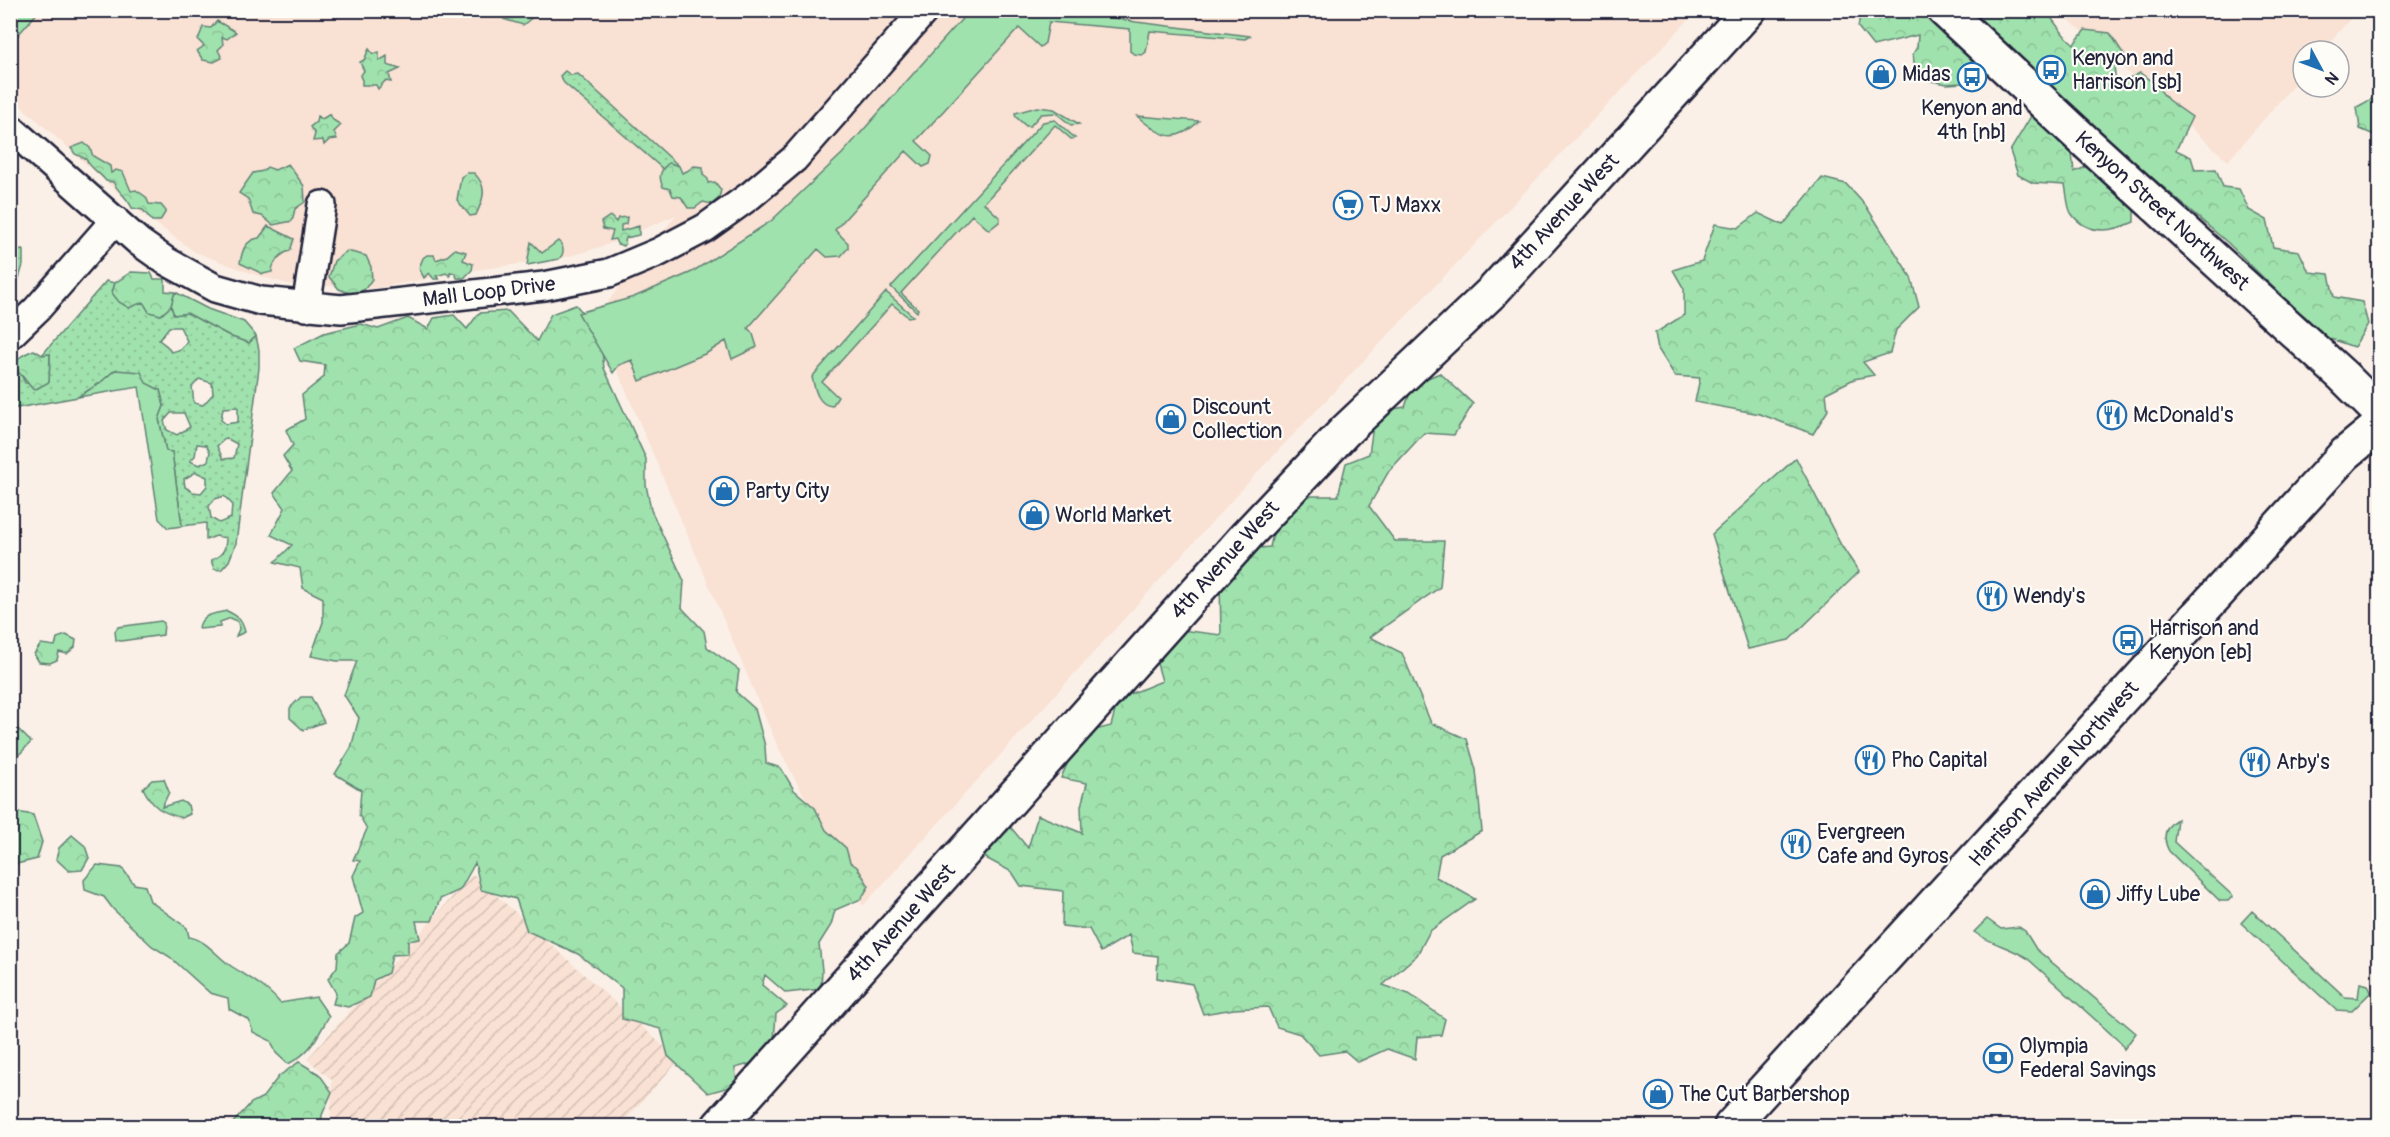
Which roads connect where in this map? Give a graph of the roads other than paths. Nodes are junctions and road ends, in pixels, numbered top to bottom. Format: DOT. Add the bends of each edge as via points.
graph roads {
  1 [pos="926,10"];
  2 [pos="1749,10"];
  3 [pos="1944,10"];
  4 [pos="10,128"];
  5 [pos="322,205"];
  6 [pos="114,220"];
  7 [pos="306,307"];
  8 [pos="10,336"];
  9 [pos="2379,413"];
  10 [pos="2379,425"];
  11 [pos="719,1126"];
  12 [pos="1731,1126"];
  1 -- 7 [label="street, Mall Loop Drive" via="794,159 705,228 659,252 609,273 544,286 341,309"];
  2 -- 11 [label="street, 4th Avenue West" via="1492,291 1345,431 1247,535"];
  3 -- 9 [label="street, Kenyon Street Northwest"];
  4 -- 6 [label="street, Mall Loop Drive"];
  5 -- 7 [label="street"];
  6 -- 7 [label="street, Mall Loop Drive" via="166,261 215,288 261,302"];
  6 -- 8 [label="street"];
  10 -- 12 [label="street, Harrison Avenue Northwest" via="2345,454"];
}
